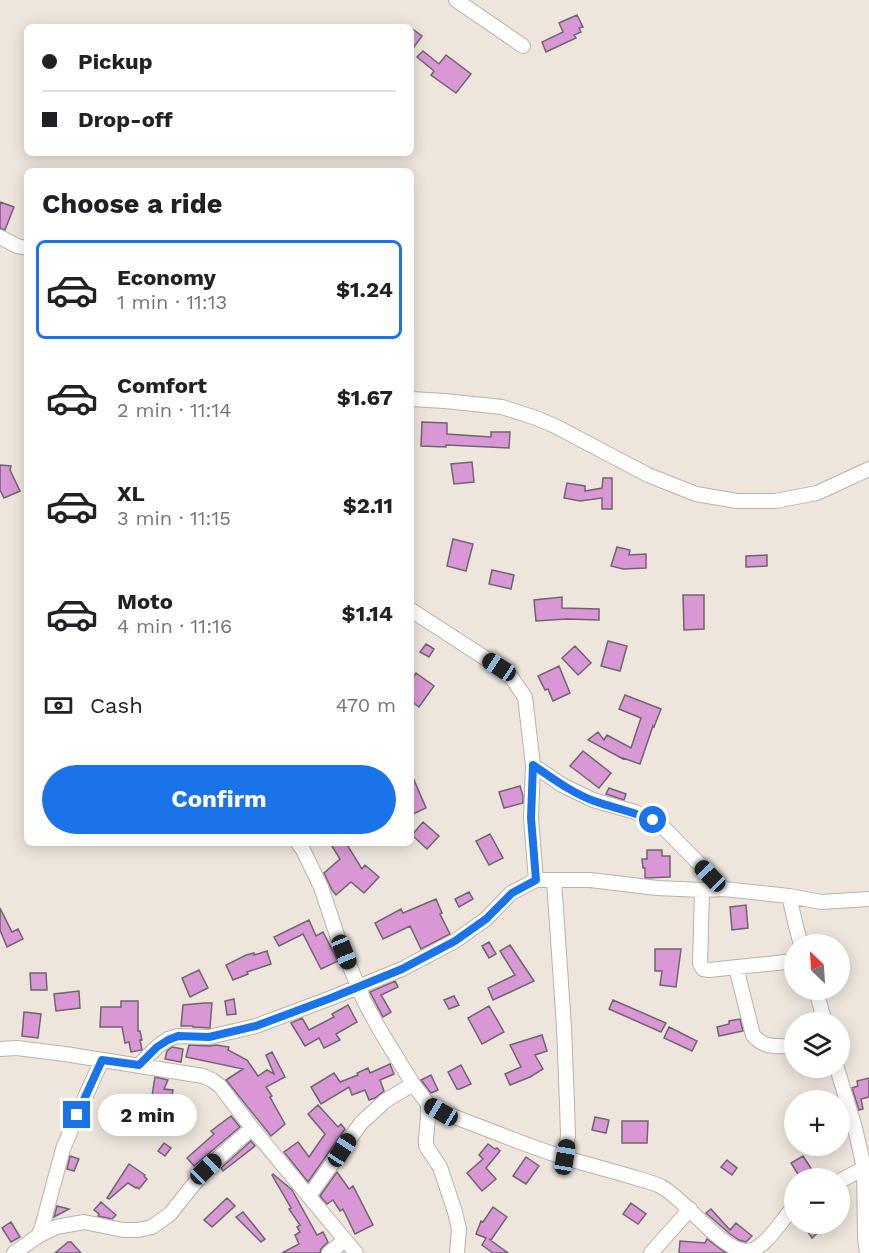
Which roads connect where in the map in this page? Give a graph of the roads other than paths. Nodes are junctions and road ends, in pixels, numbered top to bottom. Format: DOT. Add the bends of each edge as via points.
graph roads {
  1 [pos="456,0"];
  2 [pos="523,46"];
  3 [pos="0,237"];
  4 [pos="24,247"];
  5 [pos="414,399"];
  6 [pos="869,469"];
  7 [pos="414,612"];
  8 [pos="533,765"];
  9 [pos="300,846"];
  10 [pos="554,879"];
  11 [pos="536,880"];
  12 [pos="702,890"];
  13 [pos="724,890"];
  14 [pos="789,896"];
  15 [pos="869,899"];
  16 [pos="798,934"];
  17 [pos="784,963"];
  18 [pos="736,968"];
  19 [pos="358,987"];
  20 [pos="784,1046"];
  21 [pos="0,1049"];
  22 [pos="102,1060"];
  23 [pos="139,1065"];
  24 [pos="840,1078"];
  25 [pos="413,1084"];
  26 [pos="428,1104"];
  27 [pos="252,1128"];
  28 [pos="565,1157"];
  29 [pos="866,1164"];
  30 [pos="850,1174"];
  31 [pos="309,1196"];
  32 [pos="690,1209"];
  33 [pos="784,1218"];
  34 [pos="38,1236"];
  35 [pos="345,1240"];
  36 [pos="14,1253"];
  37 [pos="329,1253"];
  38 [pos="356,1253"];
  39 [pos="457,1253"];
  40 [pos="651,1253"];
  41 [pos="867,1253"];
  1 -- 2 [label="street"];
  3 -- 4 [label="street"];
  5 -- 6 [label="street" via="501,407 555,426 648,475 696,494 737,501 775,501 817,493"];
  7 -- 8 [label="street" via="499,667 514,682 525,697"];
  8 -- 11 [label="street" via="531,818"];
  8 -- 13 [label="street" via="593,800 653,820"];
  9 -- 19 [label="street" via="321,887"];
  10 -- 11 [label="street"];
  10 -- 12 [label="street"];
  10 -- 28 [label="street" via="564,1027 568,1135"];
  11 -- 19 [label="street" via="512,893 486,919 455,941"];
  12 -- 13 [label="street"];
  12 -- 18 [label="street" via="700,964 709,970"];
  13 -- 14 [label="street"];
  14 -- 15 [label="street" via="821,902"];
  14 -- 16 [label="street"];
  17 -- 18 [label="street"];
  18 -- 20 [label="street" via="753,1035 766,1045"];
  19 -- 23 [label="street" via="256,1026 209,1037 178,1036 157,1047"];
  19 -- 25 [label="street"];
  21 -- 22 [label="street"];
  22 -- 23 [label="street"];
  22 -- 34 [label="street" via="63,1149"];
  23 -- 27 [label="street" via="212,1080"];
  24 -- 29 [label="street"];
  25 -- 26 [label="street"];
  25 -- 31 [label="street" via="385,1101 361,1123"];
  26 -- 28 [label="street"];
  26 -- 39 [label="street" via="426,1146 440,1167 456,1212"];
  27 -- 31 [label="street"];
  27 -- 34 [label="street" via="206,1169 170,1214 152,1227 123,1230 84,1222 56,1227"];
  28 -- 32 [label="street" via="660,1186"];
  29 -- 30 [label="street"];
  29 -- 41 [label="street"];
  31 -- 35 [label="street"];
  32 -- 33 [label="street" via="714,1233 744,1251 772,1236"];
  32 -- 40 [label="street"];
  34 -- 36 [label="street"];
  35 -- 37 [label="street"];
  35 -- 38 [label="street"];
}
